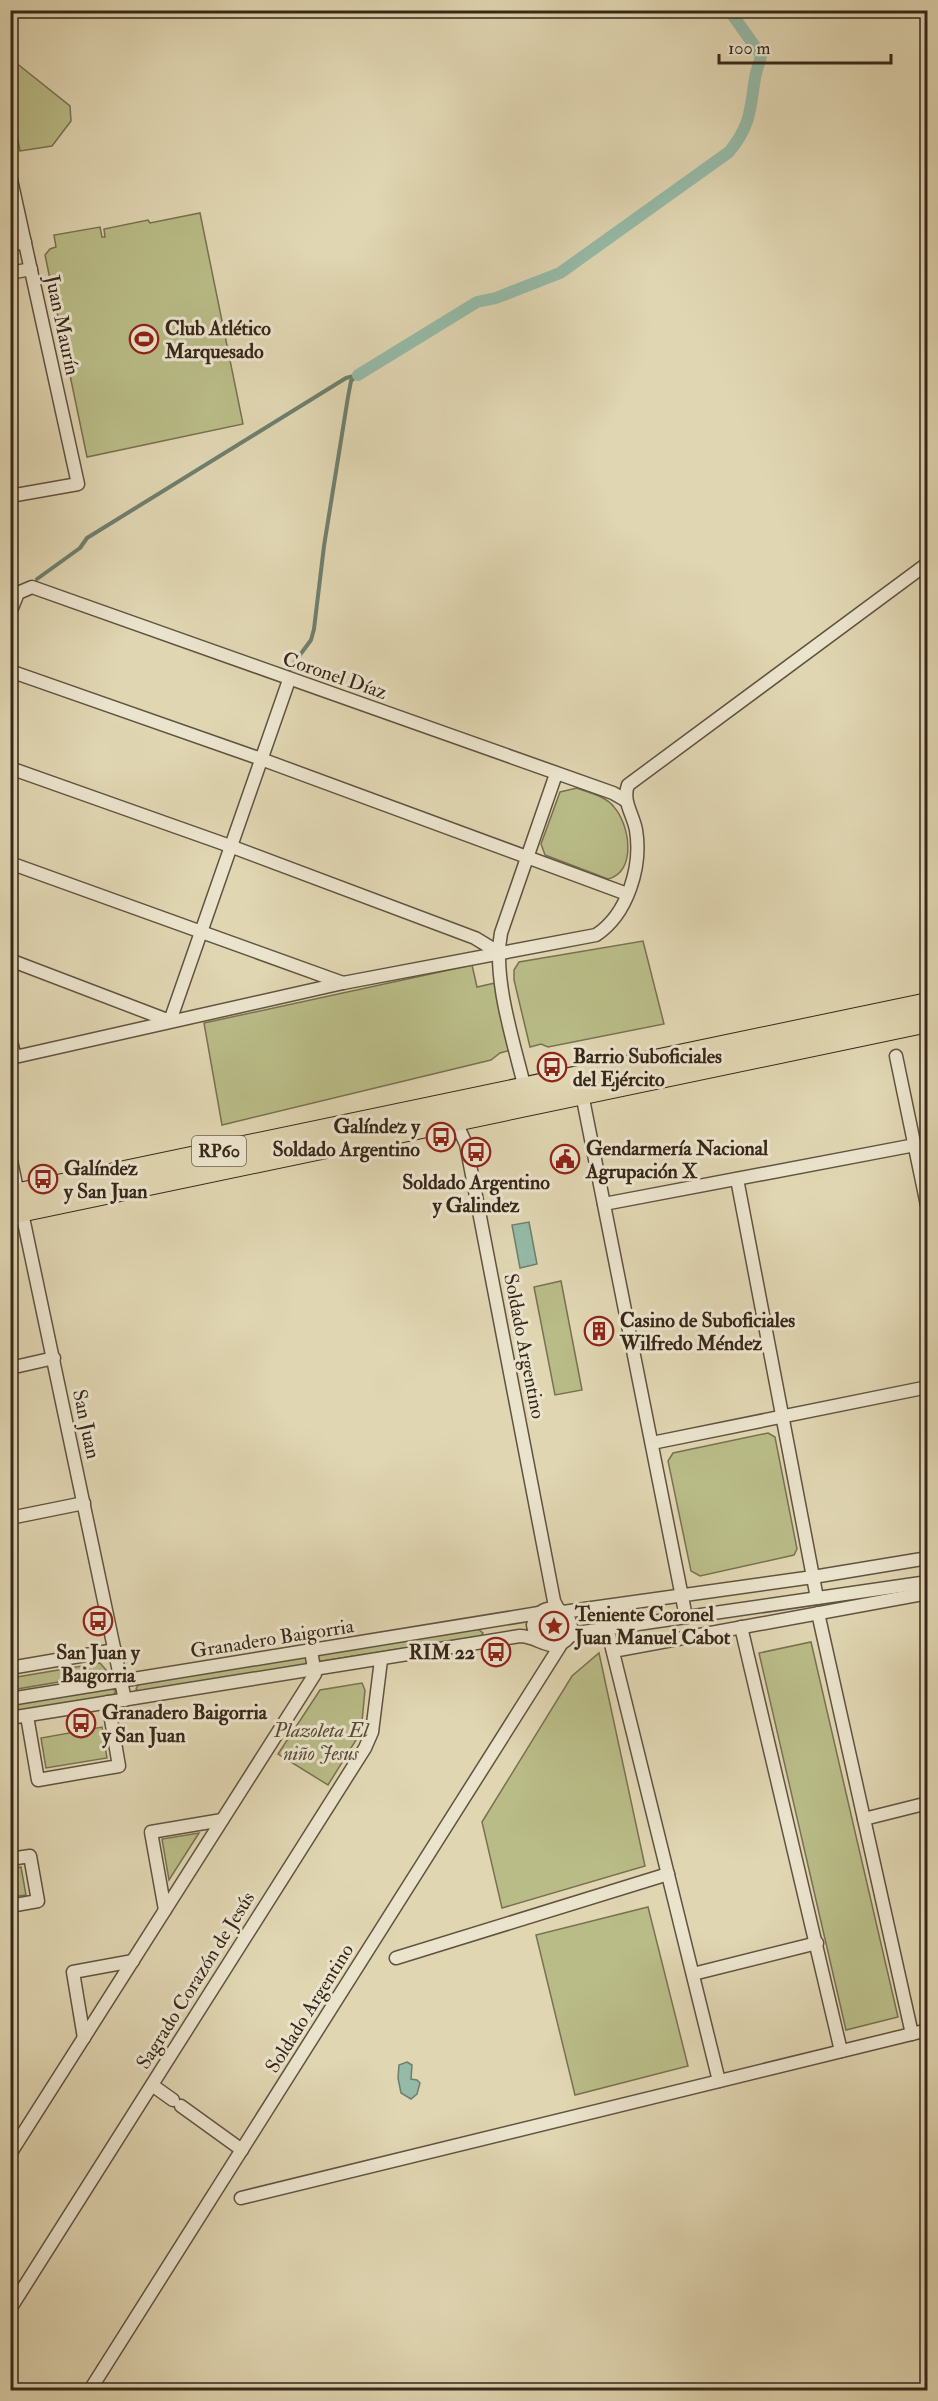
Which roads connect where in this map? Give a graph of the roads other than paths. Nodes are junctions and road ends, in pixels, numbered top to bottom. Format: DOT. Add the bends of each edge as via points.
graph roads {
  1 [pos="10,175"];
  2 [pos="26,242"];
  3 [pos="10,245"];
  4 [pos="31,269"];
  5 [pos="10,273"];
  6 [pos="10,496"];
  7 [pos="927,563"];
  8 [pos="10,613"];
  9 [pos="10,671"];
  10 [pos="289,680"];
  11 [pos="261,759"];
  12 [pos="10,768"];
  13 [pos="556,774"];
  14 [pos="635,778"];
  15 [pos="595,787"];
  16 [pos="625,800"];
  17 [pos="230,846"];
  18 [pos="528,856"];
  19 [pos="10,863"];
  20 [pos="627,894"];
  21 [pos="200,932"];
  22 [pos="498,952"];
  23 [pos="10,960"];
  24 [pos="343,983"];
  25 [pos="927,1003"];
  26 [pos="170,1021"];
  27 [pos="927,1022"];
  28 [pos="10,1038"];
  29 [pos="896,1056"];
  30 [pos="582,1094"];
  31 [pos="527,1096"];
  32 [pos="427,1108"];
  33 [pos="451,1122"];
  34 [pos="915,1145"];
  35 [pos="10,1156"];
  36 [pos="737,1179"];
  37 [pos="16,1203"];
  38 [pos="604,1204"];
  39 [pos="927,1210"];
  40 [pos="54,1358"];
  41 [pos="10,1368"];
  42 [pos="927,1387"];
  43 [pos="782,1417"];
  44 [pos="652,1443"];
  45 [pos="84,1503"];
  46 [pos="10,1518"];
  47 [pos="927,1558"];
  48 [pos="813,1577"];
  49 [pos="927,1582"];
  50 [pos="765,1584"];
  51 [pos="927,1593"];
  52 [pos="682,1595"];
  53 [pos="817,1598"];
  54 [pos="770,1605"];
  55 [pos="560,1610"];
  56 [pos="539,1613"];
  57 [pos="818,1613"];
  58 [pos="686,1617"];
  59 [pos="773,1621"];
  60 [pos="741,1627"];
  61 [pos="607,1628"];
  62 [pos="570,1636"];
  63 [pos="536,1638"];
  64 [pos="560,1646"];
  65 [pos="115,1650"];
  66 [pos="311,1651"];
  67 [pos="613,1651"];
  68 [pos="381,1660"];
  69 [pos="10,1668"];
  70 [pos="314,1669"];
  71 [pos="121,1681"];
  72 [pos="10,1699"];
  73 [pos="125,1700"];
  74 [pos="108,1702"];
  75 [pos="27,1716"];
  76 [pos="10,1718"];
  77 [pos="927,1803"];
  78 [pos="864,1819"];
  79 [pos="222,1820"];
  80 [pos="10,1859"];
  81 [pos="668,1874"];
  82 [pos="10,1906"];
  83 [pos="165,1910"];
  84 [pos="817,1943"];
  85 [pos="396,1959"];
  86 [pos="133,1960"];
  87 [pos="693,1974"];
  88 [pos="927,2030"];
  89 [pos="912,2034"];
  90 [pos="84,2038"];
  91 [pos="841,2051"];
  92 [pos="719,2081"];
  93 [pos="152,2085"];
  94 [pos="242,2150"];
  95 [pos="10,2154"];
  96 [pos="242,2198"];
  97 [pos="10,2309"];
  98 [pos="90,2391"];
  1 -- 2 [label="street, Juan Maurín"];
  2 -- 3 [label="street"];
  2 -- 4 [label="street, Juan Maurín"];
  4 -- 5 [label="street"];
  4 -- 6 [label="street, Juan Maurín" via="78,484"];
  7 -- 14 [label="street"];
  8 -- 10 [label="street, Coronel Díaz" via="18,593 32,587"];
  9 -- 11 [label="street"];
  10 -- 11 [label="street"];
  10 -- 13 [label="street, Coronel Díaz"];
  11 -- 17 [label="street"];
  11 -- 18 [label="street"];
  12 -- 17 [label="street"];
  13 -- 15 [label="street, Coronel Díaz"];
  13 -- 18 [label="street"];
  14 -- 15 [label="street"];
  14 -- 16 [label="street" via="628,785"];
  15 -- 16 [label="street, Coronel Díaz"];
  16 -- 20 [label="street" via="637,841 636,868"];
  17 -- 21 [label="street"];
  17 -- 22 [label="street" via="476,938"];
  18 -- 20 [label="street"];
  18 -- 22 [label="street"];
  19 -- 21 [label="street"];
  20 -- 22 [label="street" via="614,920 596,934"];
  21 -- 24 [label="street"];
  21 -- 26 [label="street"];
  22 -- 24 [label="street"];
  22 -- 31 [label="street" via="502,989"];
  23 -- 26 [label="street"];
  24 -- 26 [label="street"];
  25 -- 31 [label="main road, RP60"];
  26 -- 28 [label="street" via="15,1057"];
  27 -- 30 [label="main road, RP60"];
  29 -- 34 [label="street"];
  30 -- 31 [label="main road, RP60"];
  30 -- 38 [label="street"];
  31 -- 32 [label="main road, RP60"];
  31 -- 33 [label="main road, RP60"];
  32 -- 33 [label="street, Soldado Argentino"];
  32 -- 37 [label="main road, RP60"];
  33 -- 37 [label="main road, RP60"];
  33 -- 55 [label="street, Soldado Argentino" via="466,1144 552,1589"];
  34 -- 36 [label="street"];
  34 -- 39 [label="street"];
  35 -- 37 [label="street, San Juan"];
  36 -- 38 [label="street"];
  36 -- 43 [label="street"];
  37 -- 40 [label="street, San Juan"];
  38 -- 44 [label="street"];
  40 -- 41 [label="street"];
  40 -- 45 [label="street, San Juan"];
  42 -- 43 [label="street"];
  43 -- 44 [label="street"];
  43 -- 48 [label="street"];
  44 -- 52 [label="street"];
  45 -- 46 [label="street"];
  45 -- 65 [label="street, San Juan"];
  47 -- 48 [label="street, Granadero Baigorria"];
  48 -- 50 [label="street, Granadero Baigorria"];
  48 -- 53 [label="street"];
  49 -- 53 [label="street"];
  50 -- 52 [label="street, Granadero Baigorria"];
  50 -- 54 [label="street"];
  51 -- 57 [label="street"];
  52 -- 55 [label="street, Granadero Baigorria"];
  52 -- 58 [label="street"];
  53 -- 54 [label="street"];
  54 -- 58 [label="street"];
  54 -- 59 [label="street"];
  55 -- 56 [label="street, Granadero Baigorria" via="545,1609"];
  55 -- 62 [label="street" via="571,1623"];
  56 -- 63 [label="street" via="533,1625"];
  56 -- 66 [label="street, Granadero Baigorria"];
  57 -- 59 [label="street"];
  57 -- 78 [label="street"];
  58 -- 61 [label="street"];
  59 -- 60 [label="street"];
  60 -- 67 [label="street"];
  60 -- 84 [label="street"];
  61 -- 62 [label="street"];
  61 -- 67 [label="street"];
  62 -- 64 [label="street"];
  63 -- 64 [label="street, Granadero Baigorria" via="546,1646"];
  63 -- 68 [label="street, Granadero Baigorria" via="520,1636"];
  64 -- 94 [label="street, Soldado Argentino"];
  65 -- 69 [label="street"];
  65 -- 71 [label="street, San Juan"];
  66 -- 70 [label="street"];
  66 -- 71 [label="street, Granadero Baigorria"];
  67 -- 81 [label="street"];
  68 -- 70 [label="street, Granadero Baigorria"];
  68 -- 93 [label="street, Sagrado Corazón de Jesús" via="372,1732 365,1748"];
  70 -- 73 [label="street, Granadero Baigorria"];
  70 -- 79 [label="street" via="315,1674"];
  71 -- 72 [label="street, Granadero Baigorria"];
  71 -- 73 [label="street, San Juan"];
  73 -- 74 [label="street, Granadero Baigorria"];
  74 -- 75 [label="street, Granadero Baigorria"];
  74 -- 75 [label="street" via="119,1766 38,1780"];
  75 -- 76 [label="street, Granadero Baigorria"];
  77 -- 78 [label="street"];
  78 -- 89 [label="street"];
  79 -- 83 [label="street"];
  79 -- 83 [label="street" via="151,1832"];
  80 -- 82 [label="street" via="30,1856 38,1900"];
  81 -- 85 [label="street"];
  81 -- 87 [label="street"];
  83 -- 86 [label="street"];
  84 -- 87 [label="street"];
  84 -- 91 [label="street"];
  86 -- 90 [label="street"];
  86 -- 90 [label="street" via="72,1972"];
  87 -- 92 [label="street"];
  88 -- 89 [label="street"];
  89 -- 91 [label="street"];
  90 -- 95 [label="street"];
  91 -- 92 [label="street"];
  92 -- 96 [label="street"];
  93 -- 94 [label="street"];
  93 -- 97 [label="street, Sagrado Corazón de Jesús"];
  94 -- 98 [label="street, Soldado Argentino"];
}
